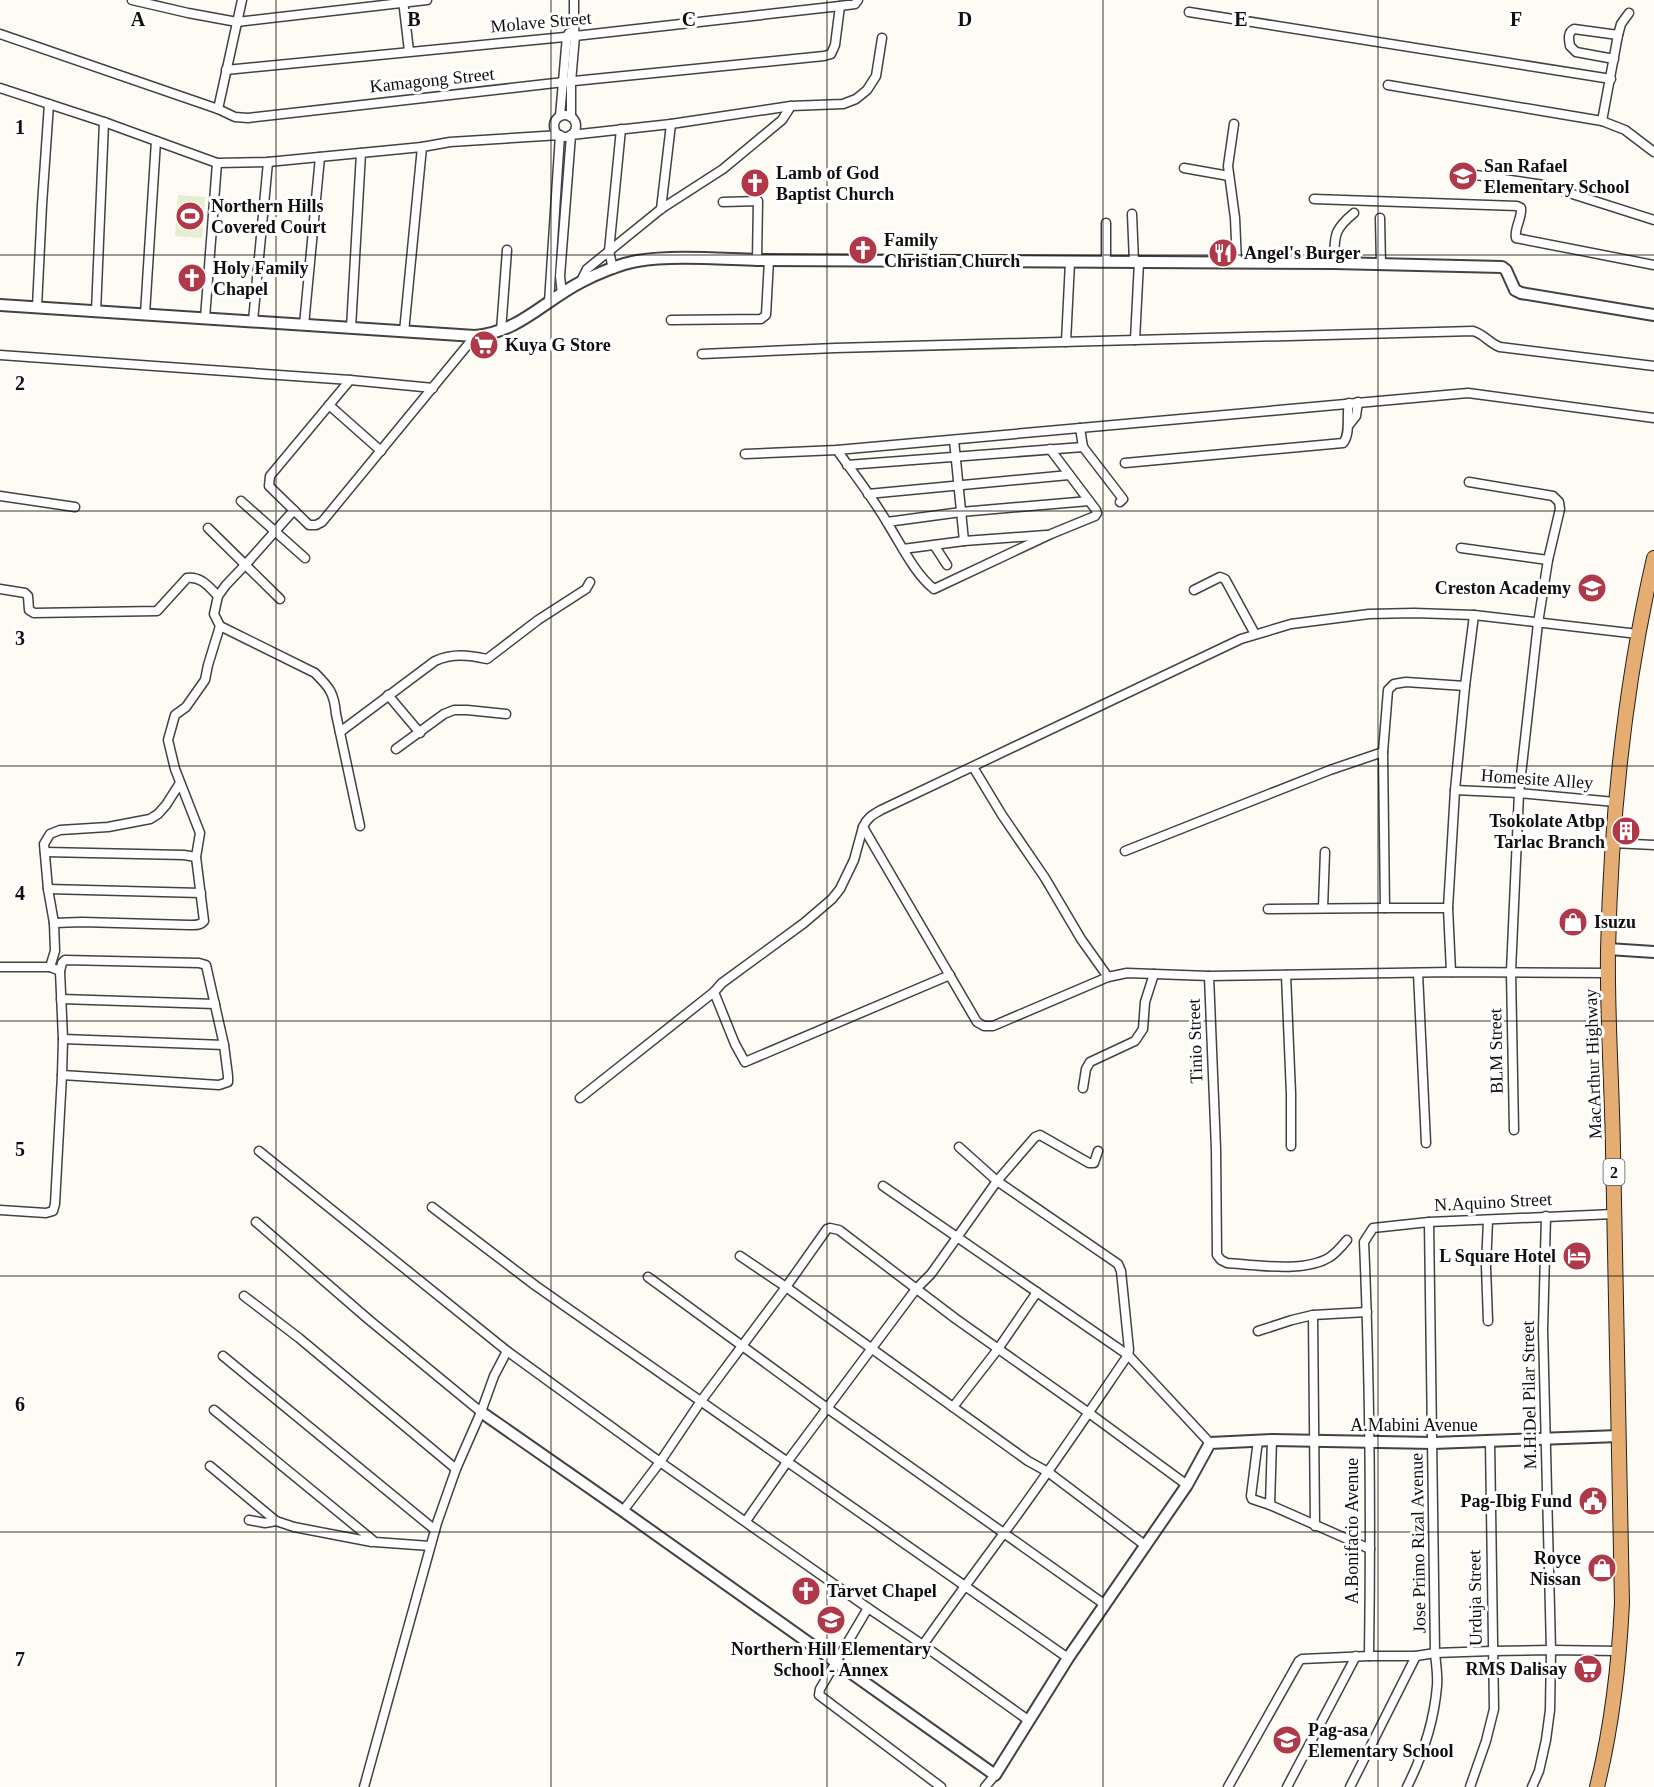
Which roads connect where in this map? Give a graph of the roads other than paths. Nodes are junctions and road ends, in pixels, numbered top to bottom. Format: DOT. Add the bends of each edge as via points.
graph roads {
  1 [pos="132,0"];
  2 [pos="242,0"];
  3 [pos="428,0"];
  4 [pos="574,0"];
  5 [pos="858,0"];
  6 [pos="403,1"];
  7 [pos="840,6"];
  8 [pos="1189,12"];
  9 [pos="1629,13"];
  10 [pos="237,22"];
  11 [pos="572,33"];
  12 [pos="0,34"];
  13 [pos="1618,35"];
  14 [pos="882,38"];
  15 [pos="409,51"];
  16 [pos="1614,59"];
  17 [pos="226,70"];
  18 [pos="1611,79"];
  19 [pos="568,82"];
  20 [pos="1388,85"];
  21 [pos="0,88"];
  22 [pos="49,104"];
  23 [pos="790,106"];
  24 [pos="218,109"];
  25 [pos="560,116"];
  26 [pos="571,117"];
  27 [pos="1602,121"];
  28 [pos="104,122"];
  29 [pos="671,123"];
  30 [pos="1234,124"];
  31 [pos="621,129"];
  32 [pos="560,135"];
  33 [pos="571,135"];
  34 [pos="156,141"];
  35 [pos="422,147"];
  36 [pos="1654,152"];
  37 [pos="361,153"];
  38 [pos="320,157"];
  39 [pos="268,162"];
  40 [pos="217,163"];
  41 [pos="1184,168"];
  42 [pos="1469,174"];
  43 [pos="1229,176"];
  44 [pos="1314,198"];
  45 [pos="723,202"];
  46 [pos="661,209"];
  47 [pos="1353,213"];
  48 [pos="1132,214"];
  49 [pos="1380,218"];
  50 [pos="1654,220"];
  51 [pos="1106,223"];
  52 [pos="507,250"];
  53 [pos="609,251"];
  54 [pos="763,260"];
  55 [pos="1070,262"];
  56 [pos="1106,262"];
  57 [pos="1136,262"];
  58 [pos="1237,263"];
  59 [pos="1334,264"];
  60 [pos="1381,265"];
  61 [pos="1654,266"];
  62 [pos="613,269"];
  63 [pos="580,283"];
  64 [pos="562,294"];
  65 [pos="549,302"];
  66 [pos="0,305"];
  67 [pos="37,307"];
  68 [pos="96,312"];
  69 [pos="145,314"];
  70 [pos="1654,315"];
  71 [pos="205,318"];
  72 [pos="671,320"];
  73 [pos="253,321"];
  74 [pos="304,325"];
  75 [pos="351,328"];
  76 [pos="501,331"];
  77 [pos="405,332"];
  78 [pos="475,336"];
  79 [pos="1135,340"];
  80 [pos="1066,342"];
  81 [pos="702,354"];
  82 [pos="0,355"];
  83 [pos="1654,366"];
  84 [pos="350,380"];
  85 [pos="433,388"];
  86 [pos="1354,402"];
  87 [pos="329,405"];
  88 [pos="1654,418"];
  89 [pos="1080,429"];
  90 [pos="954,440"];
  91 [pos="1083,447"];
  92 [pos="1050,449"];
  93 [pos="837,450"];
  94 [pos="381,451"];
  95 [pos="745,453"];
  96 [pos="955,456"];
  97 [pos="1125,463"];
  98 [pos="848,465"];
  99 [pos="1069,475"];
  100 [pos="1469,482"];
  101 [pos="958,485"];
  102 [pos="868,494"];
  103 [pos="0,496"];
  104 [pos="241,501"];
  105 [pos="1089,501"];
  106 [pos="1120,502"];
  107 [pos="75,507"];
  108 [pos="294,510"];
  109 [pos="961,512"];
  110 [pos="887,522"];
  111 [pos="208,528"];
  112 [pos="275,530"];
  113 [pos="1051,534"];
  114 [pos="964,541"];
  115 [pos="934,545"];
  116 [pos="1461,548"];
  117 [pos="903,549"];
  118 [pos="305,558"];
  119 [pos="1654,558"];
  120 [pos="1548,560"];
  121 [pos="246,564"];
  122 [pos="947,565"];
  123 [pos="590,582"];
  124 [pos="0,589"];
  125 [pos="1194,590"];
  126 [pos="218,596"];
  127 [pos="280,598"];
  128 [pos="1474,615"];
  129 [pos="1538,623"];
  130 [pos="220,626"];
  131 [pos="1255,633"];
  132 [pos="1638,634"];
  133 [pos="1465,686"];
  134 [pos="388,695"];
  135 [pos="506,714"];
  136 [pos="340,732"];
  137 [pos="420,733"];
  138 [pos="396,748"];
  139 [pos="1383,752"];
  140 [pos="974,767"];
  141 [pos="180,783"];
  142 [pos="1455,790"];
  143 [pos="1519,793"];
  144 [pos="1615,802"];
  145 [pos="360,826"];
  146 [pos="863,827"];
  147 [pos="1612,843"];
  148 [pos="1654,845"];
  149 [pos="1125,851"];
  150 [pos="45,852"];
  151 [pos="1325,852"];
  152 [pos="196,857"];
  153 [pos="48,889"];
  154 [pos="201,893"];
  155 [pos="1323,908"];
  156 [pos="1385,908"];
  157 [pos="1448,908"];
  158 [pos="1268,909"];
  159 [pos="54,923"];
  160 [pos="1608,949"];
  161 [pos="1654,952"];
  162 [pos="0,967"];
  163 [pos="50,967"];
  164 [pos="60,971"];
  165 [pos="1511,971"];
  166 [pos="1451,972"];
  167 [pos="1418,973"];
  168 [pos="1608,973"];
  169 [pos="1154,974"];
  170 [pos="950,975"];
  171 [pos="1286,975"];
  172 [pos="1209,976"];
  173 [pos="1108,977"];
  174 [pos="714,992"];
  175 [pos="62,999"];
  176 [pos="215,1004"];
  177 [pos="63,1039"];
  178 [pos="224,1045"];
  179 [pos="62,1076"];
  180 [pos="1083,1088"];
  181 [pos="580,1098"];
  182 [pos="1515,1130"];
  183 [pos="1426,1143"];
  184 [pos="1291,1146"];
  185 [pos="960,1147"];
  186 [pos="259,1151"];
  187 [pos="1098,1151"];
  188 [pos="998,1181"];
  189 [pos="883,1186"];
  190 [pos="432,1207"];
  191 [pos="0,1210"];
  192 [pos="1614,1214"];
  193 [pos="1546,1216"];
  194 [pos="1488,1220"];
  195 [pos="256,1222"];
  196 [pos="1429,1222"];
  197 [pos="1373,1228"];
  198 [pos="957,1237"];
  199 [pos="1347,1240"];
  200 [pos="740,1256"];
  201 [pos="648,1277"];
  202 [pos="786,1287"];
  203 [pos="916,1289"];
  204 [pos="1037,1292"];
  205 [pos="244,1296"];
  206 [pos="1367,1312"];
  207 [pos="1313,1315"];
  208 [pos="1488,1322"];
  209 [pos="1258,1331"];
  210 [pos="743,1346"];
  211 [pos="872,1348"];
  212 [pos="998,1349"];
  213 [pos="507,1351"];
  214 [pos="1128,1355"];
  215 [pos="224,1356"];
  216 [pos="700,1401"];
  217 [pos="953,1407"];
  218 [pos="827,1408"];
  219 [pos="214,1410"];
  220 [pos="481,1412"];
  221 [pos="1089,1413"];
  222 [pos="1619,1436"];
  223 [pos="1546,1439"];
  224 [pos="1258,1440"];
  225 [pos="1272,1440"];
  226 [pos="1315,1440"];
  227 [pos="1490,1441"];
  228 [pos="1210,1443"];
  229 [pos="1368,1443"];
  230 [pos="1433,1443"];
  231 [pos="660,1462"];
  232 [pos="787,1462"];
  233 [pos="210,1466"];
  234 [pos="456,1469"];
  235 [pos="1048,1472"];
  236 [pos="1187,1485"];
  237 [pos="1270,1505"];
  238 [pos="623,1511"];
  239 [pos="249,1520"];
  240 [pos="276,1521"];
  241 [pos="746,1521"];
  242 [pos="1315,1526"];
  243 [pos="435,1530"];
  244 [pos="1004,1533"];
  245 [pos="375,1542"];
  246 [pos="430,1546"];
  247 [pos="1146,1546"];
  248 [pos="1370,1549"];
  249 [pos="964,1586"];
  250 [pos="1104,1604"];
  251 [pos="868,1608"];
  252 [pos="923,1645"];
  253 [pos="1551,1650"];
  254 [pos="1492,1651"];
  255 [pos="1619,1651"];
  256 [pos="1435,1653"];
  257 [pos="1356,1656"];
  258 [pos="1369,1656"];
  259 [pos="1416,1656"];
  260 [pos="1068,1658"];
  261 [pos="836,1662"];
  262 [pos="1028,1720"];
  263 [pos="995,1775"];
  264 [pos="364,1787"];
  265 [pos="941,1787"];
  266 [pos="985,1787"];
  267 [pos="1227,1787"];
  268 [pos="1287,1787"];
  269 [pos="1350,1787"];
  270 [pos="1407,1787"];
  271 [pos="1470,1787"];
  272 [pos="1532,1787"];
  273 [pos="1597,1787"];
  1 -- 10 [label="street"];
  2 -- 10 [label="street"];
  3 -- 6 [label="street"];
  4 -- 11 [label="street"];
  5 -- 7 [label="street, Molave Street"];
  6 -- 10 [label="street"];
  6 -- 15 [label="street"];
  7 -- 11 [label="street, Molave Street"];
  7 -- 19 [label="street, Kamagong Street" via="835,45 831,54 824,56"];
  8 -- 18 [label="street"];
  9 -- 13 [label="street"];
  10 -- 17 [label="street"];
  11 -- 15 [label="street, Molave Street"];
  11 -- 19 [label="street"];
  12 -- 24 [label="street, Kamagong Street"];
  13 -- 16 [label="street"];
  13 -- 16 [label="street" via="1574,29 1569,35 1570,46 1576,52"];
  14 -- 23 [label="street" via="876,76 856,99 843,104"];
  15 -- 17 [label="street, Molave Street"];
  16 -- 18 [label="street"];
  17 -- 24 [label="street"];
  18 -- 27 [label="street"];
  19 -- 24 [label="street, Kamagong Street" via="248,118"];
  19 -- 25 [label="street"];
  19 -- 26 [label="street"];
  20 -- 27 [label="street"];
  21 -- 22 [label="street"];
  22 -- 28 [label="street"];
  22 -- 67 [label="street"];
  23 -- 29 [label="street"];
  23 -- 46 [label="street" via="782,120 723,169"];
  25 -- 26 [label="street"];
  25 -- 32 [label="street" via="554,124"];
  26 -- 33 [label="street" via="576,126"];
  27 -- 36 [label="street" via="1625,130"];
  28 -- 34 [label="street"];
  28 -- 68 [label="street"];
  29 -- 31 [label="street"];
  29 -- 46 [label="street"];
  30 -- 43 [label="street"];
  31 -- 33 [label="street"];
  31 -- 53 [label="street"];
  32 -- 33 [label="street"];
  32 -- 35 [label="street"];
  32 -- 65 [label="street"];
  33 -- 64 [label="street"];
  34 -- 40 [label="street"];
  34 -- 69 [label="street"];
  35 -- 37 [label="street"];
  35 -- 77 [label="street"];
  37 -- 38 [label="street"];
  37 -- 75 [label="street"];
  38 -- 39 [label="street"];
  38 -- 74 [label="street"];
  39 -- 40 [label="street"];
  39 -- 73 [label="street"];
  40 -- 71 [label="street"];
  41 -- 43 [label="street"];
  42 -- 50 [label="street" via="1544,185"];
  43 -- 58 [label="street"];
  44 -- 61 [label="street" via="1517,206 1521,213 1516,238"];
  45 -- 54 [label="street" via="758,201"];
  46 -- 53 [label="street"];
  47 -- 59 [label="street" via="1336,232"];
  48 -- 57 [label="street"];
  49 -- 60 [label="street"];
  51 -- 56 [label="street"];
  52 -- 76 [label="street"];
  53 -- 62 [label="street"];
  53 -- 63 [label="street" via="587,269"];
  54 -- 55 [label="street"];
  54 -- 62 [label="street" via="663,259 635,261"];
  54 -- 72 [label="street" via="765,317"];
  55 -- 56 [label="street"];
  55 -- 80 [label="street"];
  56 -- 57 [label="street"];
  57 -- 58 [label="street"];
  57 -- 79 [label="street"];
  58 -- 59 [label="street"];
  59 -- 60 [label="street"];
  60 -- 70 [label="street" via="1502,267 1515,290 1521,293"];
  62 -- 63 [label="street"];
  63 -- 64 [label="street"];
  64 -- 65 [label="street"];
  65 -- 76 [label="street"];
  66 -- 67 [label="street"];
  67 -- 68 [label="street"];
  68 -- 69 [label="street"];
  69 -- 71 [label="street"];
  71 -- 73 [label="street"];
  73 -- 74 [label="street"];
  74 -- 75 [label="street"];
  75 -- 77 [label="street"];
  76 -- 78 [label="street"];
  77 -- 78 [label="street"];
  78 -- 85 [label="street"];
  79 -- 80 [label="street"];
  79 -- 83 [label="street" via="1473,331 1500,347"];
  80 -- 81 [label="street"];
  82 -- 84 [label="street"];
  84 -- 85 [label="street"];
  84 -- 87 [label="street"];
  85 -- 94 [label="street"];
  86 -- 88 [label="street" via="1475,393"];
  86 -- 89 [label="street"];
  86 -- 97 [label="street" via="1356,416 1348,426 1344,443"];
  87 -- 94 [label="street"];
  87 -- 108 [label="street" via="270,476 269,486"];
  89 -- 90 [label="street"];
  89 -- 91 [label="street"];
  90 -- 93 [label="street"];
  90 -- 96 [label="street"];
  91 -- 92 [label="street"];
  91 -- 106 [label="street" via="1123,499"];
  92 -- 96 [label="street"];
  92 -- 99 [label="street"];
  93 -- 95 [label="street"];
  93 -- 98 [label="street"];
  94 -- 108 [label="street" via="322,522 309,525"];
  96 -- 98 [label="street"];
  96 -- 101 [label="street"];
  98 -- 102 [label="street"];
  99 -- 101 [label="street"];
  99 -- 105 [label="street"];
  100 -- 120 [label="street, BLM Street" via="1553,496 1560,509"];
  101 -- 102 [label="street"];
  101 -- 109 [label="street"];
  102 -- 110 [label="street"];
  103 -- 107 [label="street"];
  104 -- 112 [label="street"];
  105 -- 109 [label="street"];
  105 -- 113 [label="street" via="1096,510 1095,516"];
  108 -- 112 [label="street"];
  109 -- 110 [label="street"];
  109 -- 114 [label="street"];
  110 -- 117 [label="street"];
  111 -- 121 [label="street"];
  112 -- 118 [label="street"];
  112 -- 121 [label="street"];
  113 -- 114 [label="street"];
  113 -- 117 [label="street" via="934,589"];
  114 -- 115 [label="street"];
  115 -- 117 [label="street"];
  115 -- 122 [label="street"];
  116 -- 120 [label="street"];
  119 -- 132 [label="highway, MacArthur Highway / 2"];
  120 -- 129 [label="street, BLM Street"];
  121 -- 126 [label="street"];
  121 -- 127 [label="street"];
  123 -- 134 [label="street" via="586,589 487,659 447,655"];
  124 -- 126 [label="street" via="26,593 33,613 157,611 187,578 194,577"];
  125 -- 131 [label="street" via="1220,577 1225,579"];
  126 -- 130 [label="street" via="214,614"];
  128 -- 129 [label="street"];
  128 -- 131 [label="street" via="1380,613 1291,624"];
  128 -- 133 [label="street"];
  129 -- 132 [label="street"];
  129 -- 143 [label="street, BLM Street"];
  130 -- 136 [label="street" via="315,673 334,698"];
  130 -- 141 [label="street" via="205,680 175,716 168,740"];
  131 -- 140 [label="street"];
  132 -- 144 [label="highway, MacArthur Highway / 2"];
  133 -- 139 [label="street" via="1394,684 1388,690"];
  133 -- 142 [label="street"];
  134 -- 136 [label="street"];
  134 -- 137 [label="street"];
  135 -- 137 [label="street" via="454,710"];
  136 -- 145 [label="street"];
  137 -- 138 [label="street"];
  139 -- 149 [label="street"];
  139 -- 156 [label="street"];
  140 -- 146 [label="street" via="871,816"];
  140 -- 173 [label="street"];
  141 -- 150 [label="street" via="166,805 150,819 60,830 46,839"];
  141 -- 152 [label="street" via="200,832"];
  142 -- 143 [label="street, Homesite Alley"];
  142 -- 157 [label="street"];
  143 -- 144 [label="street, Homesite Alley"];
  143 -- 165 [label="street, BLM Street"];
  144 -- 147 [label="highway, MacArthur Highway / 2"];
  146 -- 170 [label="street"];
  146 -- 174 [label="street" via="854,860 832,899"];
  147 -- 148 [label="street"];
  147 -- 160 [label="highway, MacArthur Highway / 2"];
  150 -- 152 [label="street"];
  150 -- 153 [label="street"];
  151 -- 155 [label="street"];
  152 -- 154 [label="street"];
  153 -- 154 [label="street"];
  153 -- 159 [label="street"];
  154 -- 159 [label="street" via="204,921 197,925"];
  155 -- 156 [label="street"];
  155 -- 158 [label="street"];
  156 -- 157 [label="street"];
  157 -- 166 [label="street"];
  159 -- 163 [label="street" via="55,951"];
  160 -- 161 [label="street"];
  160 -- 168 [label="highway, MacArthur Highway / 2"];
  162 -- 163 [label="street"];
  163 -- 164 [label="street"];
  164 -- 175 [label="street"];
  164 -- 176 [label="street" via="65,960 204,963 208,966"];
  165 -- 166 [label="street, Tinio Street"];
  165 -- 168 [label="street, Tinio Street"];
  165 -- 182 [label="street, BLM Street"];
  166 -- 167 [label="street, Tinio Street"];
  167 -- 171 [label="street, Tinio Street"];
  167 -- 183 [label="street"];
  168 -- 192 [label="highway, MacArthur Highway / 2"];
  169 -- 172 [label="street"];
  169 -- 173 [label="street"];
  169 -- 180 [label="street" via="1145,1002 1143,1029 1136,1041 1090,1062"];
  170 -- 173 [label="street" via="977,1022 984,1026 993,1026"];
  170 -- 174 [label="street" via="746,1062"];
  171 -- 172 [label="street, Tinio Street"];
  171 -- 184 [label="street"];
  172 -- 199 [label="street, Tinio Street" via="1217,1255 1227,1263 1304,1266 1331,1256"];
  174 -- 181 [label="street"];
  175 -- 176 [label="street"];
  175 -- 177 [label="street"];
  176 -- 178 [label="street"];
  177 -- 178 [label="street"];
  177 -- 179 [label="street"];
  178 -- 179 [label="street" via="228,1076 226,1083 219,1085"];
  179 -- 191 [label="street" via="53,1211"];
  185 -- 188 [label="street"];
  186 -- 213 [label="street"];
  187 -- 188 [label="street" via="1094,1163 1089,1163 1038,1135"];
  188 -- 198 [label="street"];
  188 -- 214 [label="street" via="1118,1264"];
  189 -- 198 [label="street"];
  190 -- 216 [label="street" via="536,1286"];
  192 -- 193 [label="street, N.Aquino Street"];
  192 -- 222 [label="highway, MacArthur Highway / 2"];
  193 -- 194 [label="street, N.Aquino Street"];
  193 -- 223 [label="street, M.H.Del Pilar Street"];
  194 -- 196 [label="street, N.Aquino Street"];
  194 -- 208 [label="street"];
  195 -- 220 [label="street"];
  196 -- 197 [label="street, N.Aquino Street"];
  196 -- 230 [label="street, Jose Primo Rizal Avenue"];
  197 -- 206 [label="street, A.Bonifacio Avenue" via="1364,1242"];
  198 -- 203 [label="street"];
  198 -- 204 [label="street"];
  200 -- 202 [label="street"];
  201 -- 210 [label="street"];
  202 -- 203 [label="street" via="830,1228 839,1230"];
  202 -- 210 [label="street"];
  202 -- 211 [label="street"];
  203 -- 211 [label="street"];
  203 -- 212 [label="street"];
  204 -- 212 [label="street"];
  204 -- 214 [label="street"];
  205 -- 234 [label="street"];
  206 -- 207 [label="street"];
  206 -- 229 [label="street, A.Bonifacio Avenue"];
  207 -- 209 [label="street"];
  207 -- 226 [label="street"];
  210 -- 216 [label="street"];
  210 -- 218 [label="street"];
  211 -- 217 [label="street"];
  211 -- 218 [label="street"];
  212 -- 217 [label="street"];
  212 -- 221 [label="street"];
  213 -- 220 [label="street"];
  213 -- 231 [label="street"];
  214 -- 221 [label="street"];
  214 -- 228 [label="street"];
  215 -- 243 [label="street"];
  216 -- 231 [label="street"];
  216 -- 232 [label="street"];
  217 -- 235 [label="street"];
  218 -- 232 [label="street"];
  218 -- 244 [label="street"];
  219 -- 245 [label="street"];
  220 -- 234 [label="street"];
  220 -- 238 [label="street"];
  221 -- 235 [label="street"];
  221 -- 236 [label="street"];
  222 -- 223 [label="street, A.Mabini Avenue"];
  222 -- 255 [label="highway, MacArthur Highway / 2"];
  223 -- 227 [label="street, A.Mabini Avenue"];
  223 -- 253 [label="street, M.H.Del Pilar Street"];
  224 -- 225 [label="street, A.Mabini Avenue"];
  224 -- 228 [label="street, A.Mabini Avenue"];
  224 -- 237 [label="street" via="1251,1496"];
  225 -- 226 [label="street, A.Mabini Avenue"];
  225 -- 237 [label="street"];
  226 -- 229 [label="street, A.Mabini Avenue"];
  226 -- 242 [label="street"];
  227 -- 230 [label="street, A.Mabini Avenue"];
  227 -- 254 [label="street, Urduja Street"];
  228 -- 236 [label="street"];
  229 -- 230 [label="street, A.Mabini Avenue"];
  229 -- 248 [label="street, A.Bonifacio Avenue"];
  230 -- 256 [label="street, Jose Primo Rizal Avenue"];
  231 -- 238 [label="street"];
  231 -- 241 [label="street"];
  232 -- 241 [label="street"];
  232 -- 249 [label="street"];
  233 -- 240 [label="street"];
  234 -- 243 [label="street"];
  235 -- 244 [label="street"];
  235 -- 247 [label="street"];
  236 -- 247 [label="street"];
  237 -- 242 [label="street"];
  238 -- 261 [label="street"];
  239 -- 240 [label="street"];
  240 -- 245 [label="street"];
  241 -- 251 [label="street"];
  242 -- 248 [label="street"];
  243 -- 246 [label="street"];
  244 -- 249 [label="street"];
  244 -- 250 [label="street"];
  245 -- 246 [label="street"];
  246 -- 264 [label="street"];
  247 -- 250 [label="street"];
  248 -- 258 [label="street, A.Bonifacio Avenue"];
  249 -- 252 [label="street"];
  249 -- 260 [label="street"];
  250 -- 260 [label="street"];
  251 -- 252 [label="street"];
  251 -- 261 [label="street"];
  252 -- 262 [label="street"];
  253 -- 254 [label="street"];
  253 -- 255 [label="street"];
  253 -- 272 [label="street, M.H.Del Pilar Street" via="1546,1740"];
  254 -- 256 [label="street"];
  254 -- 271 [label="street, Urduja Street" via="1494,1708"];
  255 -- 273 [label="highway, MacArthur Highway / 2" via="1612,1719"];
  256 -- 259 [label="street"];
  256 -- 270 [label="street, Jose Primo Rizal Avenue" via="1437,1684 1432,1722"];
  257 -- 258 [label="street"];
  257 -- 267 [label="street" via="1299,1661"];
  257 -- 268 [label="street"];
  258 -- 259 [label="street"];
  259 -- 269 [label="street"];
  260 -- 262 [label="street"];
  261 -- 263 [label="street"];
  261 -- 265 [label="street" via="819,1695"];
  262 -- 263 [label="street"];
  263 -- 266 [label="street"];
}
